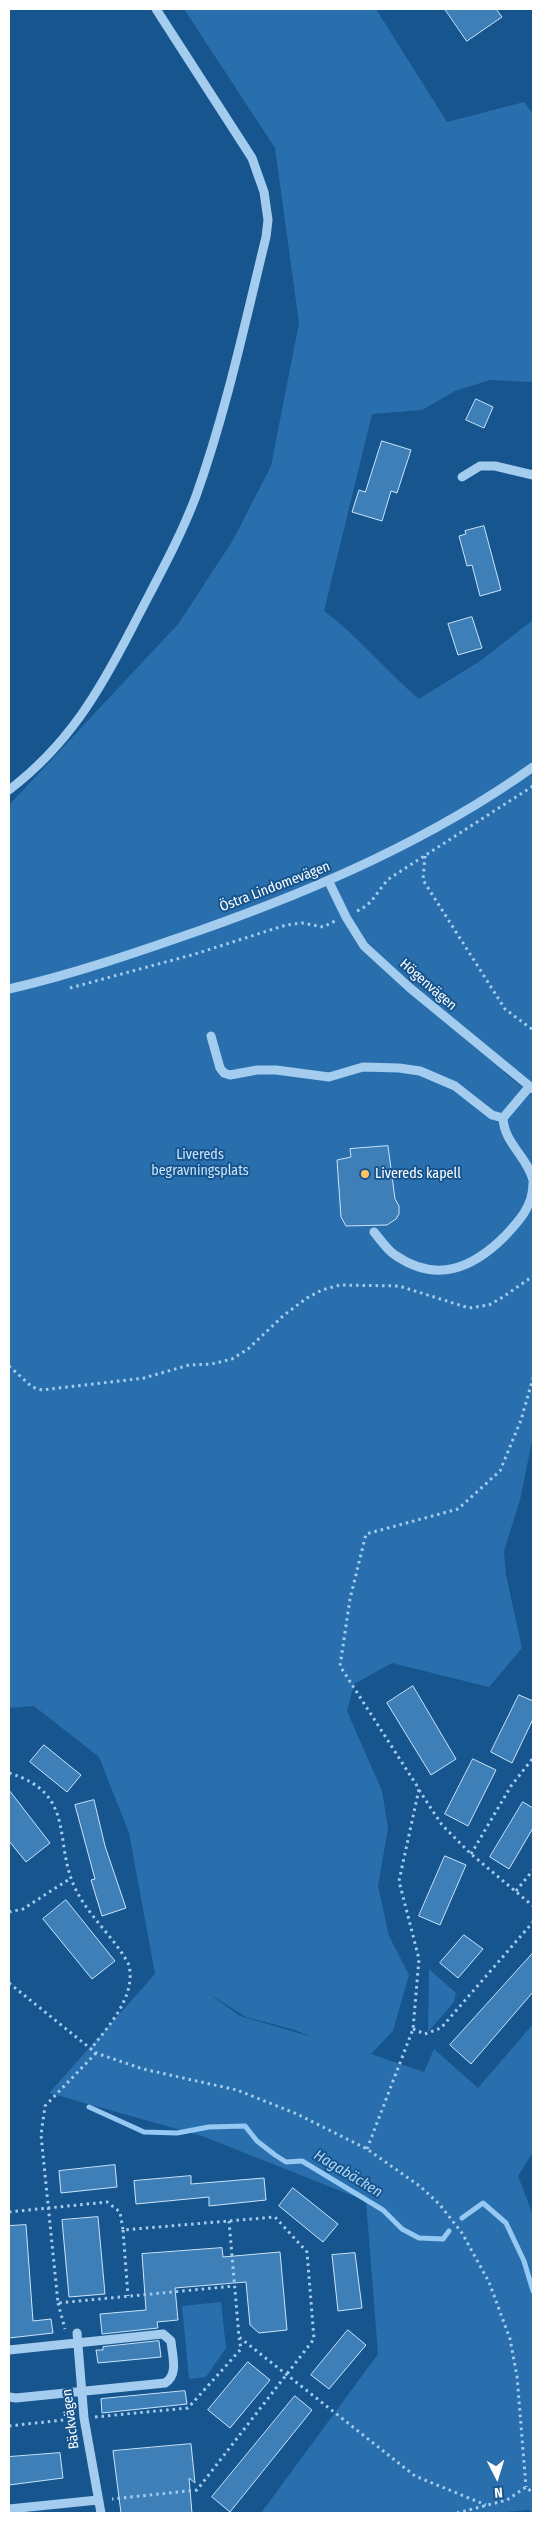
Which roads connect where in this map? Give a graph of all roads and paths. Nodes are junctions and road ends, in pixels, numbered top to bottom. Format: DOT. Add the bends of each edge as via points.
graph roads {
  1 [pos="156,9"];
  2 [pos="533,476"];
  3 [pos="462,477"];
  4 [pos="533,767"];
  5 [pos="533,786"];
  6 [pos="9,790"];
  7 [pos="425,856"];
  8 [pos="329,882"];
  9 [pos="346,917"];
  10 [pos="9,989"];
  11 [pos="66,990"];
  12 [pos="533,1030"];
  13 [pos="211,1036"];
  14 [pos="532,1088"];
  15 [pos="503,1118"];
  16 [pos="533,1181"];
  17 [pos="374,1232"];
  18 [pos="533,1276"];
  19 [pos="9,1366"];
  20 [pos="533,1378"];
  21 [pos="533,1758"];
  22 [pos="9,1773"];
  23 [pos="419,1789"];
  24 [pos="471,1854"];
  25 [pos="533,1870"];
  26 [pos="71,1878"];
  27 [pos="516,1891"];
  28 [pos="533,1906"];
  29 [pos="9,1912"];
  30 [pos="533,1922"];
  31 [pos="9,1983"];
  32 [pos="413,2029"];
  33 [pos="90,2049"];
  34 [pos="96,2053"];
  35 [pos="367,2149"];
  36 [pos="48,2208"];
  37 [pos="9,2212"];
  38 [pos="229,2221"];
  39 [pos="122,2230"];
  40 [pos="234,2286"];
  41 [pos="128,2296"];
  42 [pos="77,2333"];
  43 [pos="239,2337"];
  44 [pos="78,2344"];
  45 [pos="9,2350"];
  46 [pos="288,2376"];
  47 [pos="82,2392"];
  48 [pos="9,2397"];
  49 [pos="84,2418"];
  50 [pos="9,2426"];
  51 [pos="526,2487"];
  52 [pos="533,2493"];
  53 [pos="98,2500"];
  54 [pos="486,2505"];
  55 [pos="9,2509"];
  56 [pos="101,2513"];
  57 [pos="458,2513"];
  1 -- 6 [label="street" via="252,158 264,192 268,220 266,237 211,451 177,539 109,674 83,714 42,762"];
  2 -- 3 [label="street" via="495,466 480,466"];
  4 -- 8 [label="street, Östra Lindomevägen" via="450,819"];
  5 -- 7 [label="path"];
  7 -- 9 [label="path" via="390,878 370,905"];
  7 -- 12 [label="path" via="424,880 428,888 505,1009"];
  8 -- 9 [label="street, Högenvägen"];
  8 -- 10 [label="street, Östra Lindomevägen" via="154,947 56,978"];
  9 -- 11 [label="path" via="322,927 302,923 286,925"];
  9 -- 14 [label="street, Högenvägen" via="364,946"];
  13 -- 15 [label="street" via="220,1068 230,1075 276,1070 329,1077 363,1067 420,1071 455,1086 492,1114"];
  14 -- 15 [label="street"];
  15 -- 16 [label="street" via="509,1140 530,1168"];
  16 -- 17 [label="street" via="530,1205 520,1220 488,1253 450,1270 420,1266 394,1255"];
  18 -- 19 [label="path" via="503,1298 479,1307 452,1304 399,1286 340,1286 322,1290 292,1309 248,1349 232,1359 189,1365 144,1378 42,1390 32,1387"];
  20 -- 23 [label="path" via="521,1420 500,1471 458,1509 366,1534 350,1600 340,1666"];
  21 -- 24 [label="path" via="511,1786"];
  22 -- 26 [label="path" via="32,1781 47,1795 60,1818"];
  23 -- 24 [label="path" via="442,1824"];
  23 -- 32 [label="path" via="399,1881 419,1959"];
  24 -- 27 [label="path"];
  25 -- 27 [label="path"];
  26 -- 29 [label="path" via="23,1909"];
  26 -- 33 [label="path" via="81,1900 121,1951 132,1976 114,2019"];
  27 -- 28 [label="path"];
  30 -- 32 [label="path" via="441,2028 425,2034"];
  31 -- 33 [label="path"];
  32 -- 35 [label="path"];
  33 -- 34 [label="path"];
  34 -- 35 [label="path" via="142,2069 237,2090 297,2114"];
  34 -- 36 [label="path" via="45,2106 40,2134"];
  35 -- 51 [label="path" via="440,2205 462,2233 489,2282 510,2340 517,2376"];
  36 -- 37 [label="path"];
  36 -- 39 [label="path" via="107,2202 120,2212"];
  36 -- 41 [label="path" via="58,2303"];
  38 -- 39 [label="path"];
  38 -- 40 [label="path"];
  38 -- 46 [label="path" via="275,2217 307,2252 314,2339"];
  39 -- 41 [label="path"];
  40 -- 41 [label="path"];
  40 -- 43 [label="path"];
  42 -- 44 [label="street, Bäckvägen"];
  43 -- 46 [label="path"];
  43 -- 49 [label="path" via="241,2350 188,2408"];
  44 -- 45 [label="street"];
  44 -- 47 [label="street, Bäckvägen"];
  44 -- 47 [label="street" via="163,2334 171,2341 174,2374 165,2383"];
  46 -- 53 [label="path" via="197,2490"];
  46 -- 54 [label="path" via="415,2476"];
  47 -- 48 [label="street"];
  47 -- 49 [label="street, Bäckvägen"];
  49 -- 50 [label="path"];
  49 -- 53 [label="street, Bäckvägen"];
  51 -- 52 [label="path"];
  51 -- 54 [label="path" via="507,2500"];
  53 -- 55 [label="street"];
  53 -- 56 [label="street, Bäckvägen"];
  54 -- 57 [label="path"];
}
